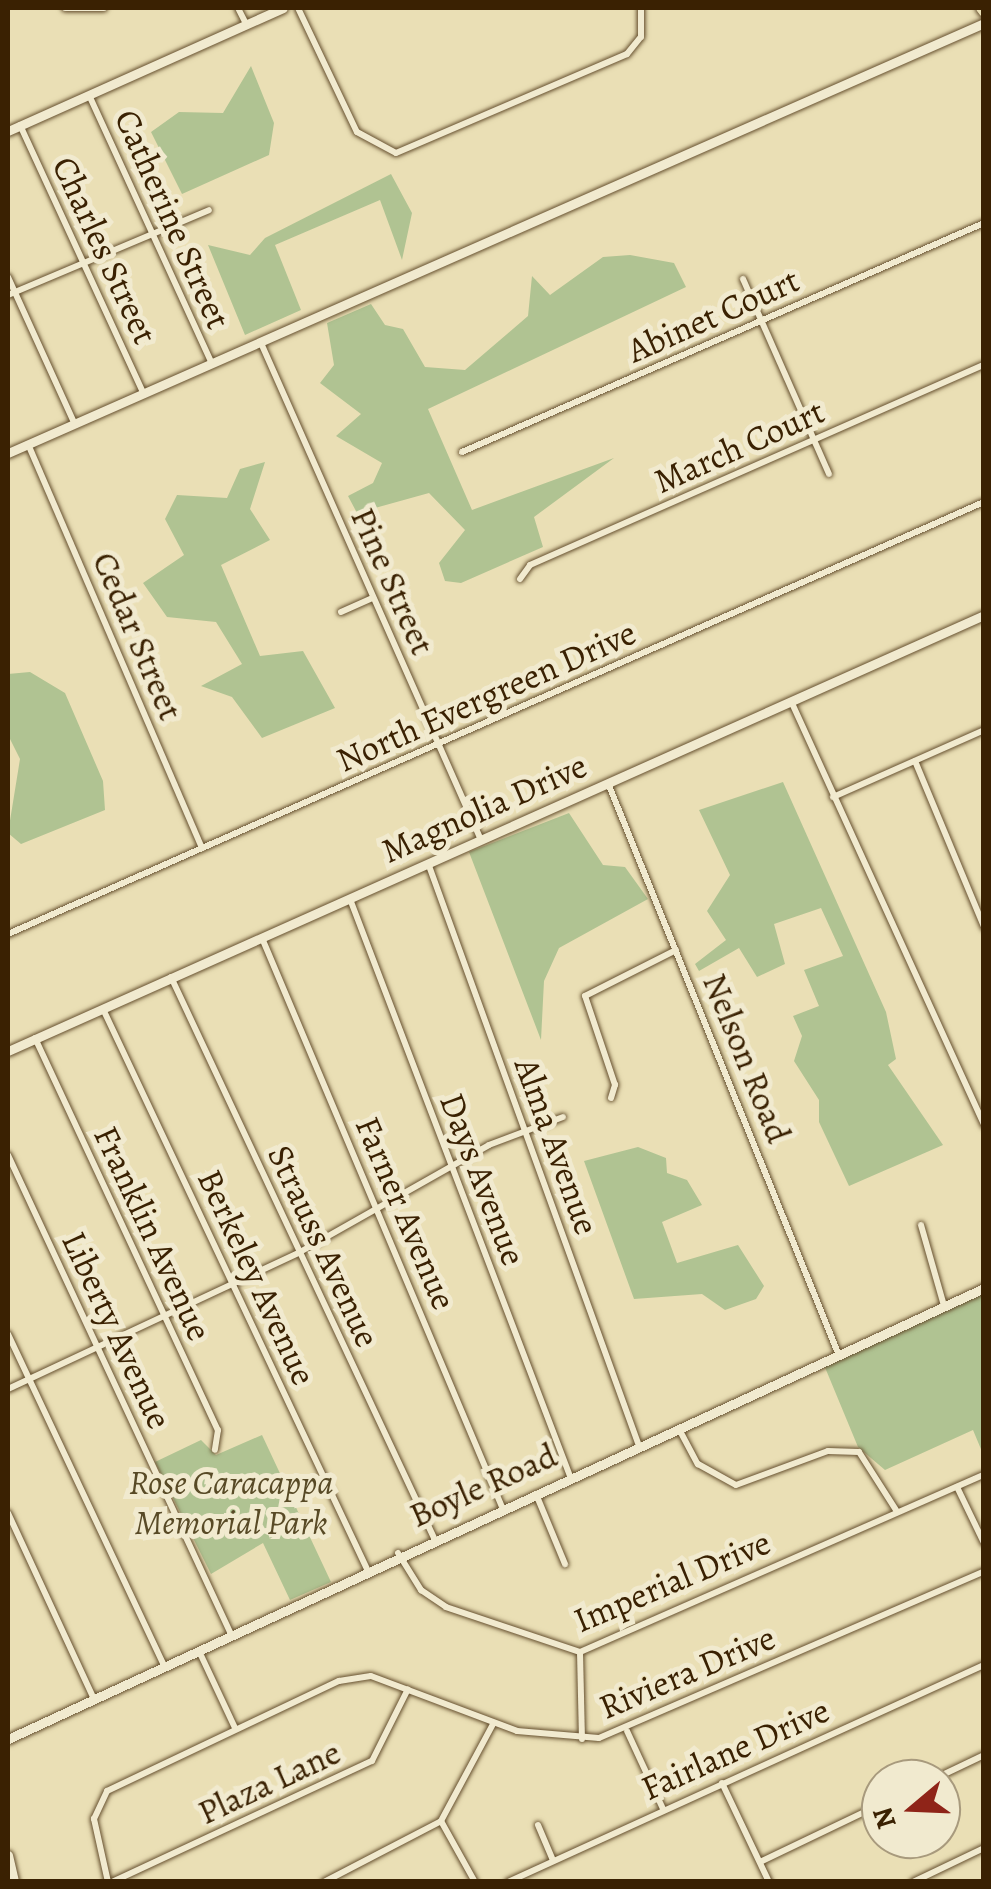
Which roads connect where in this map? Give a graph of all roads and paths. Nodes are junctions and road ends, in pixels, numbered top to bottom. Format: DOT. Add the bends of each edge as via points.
graph roads {
  1 [pos="66,8"];
  2 [pos="104,8"];
  3 [pos="238,8"];
  4 [pos="283,8"];
  5 [pos="298,8"];
  6 [pos="641,8"];
  7 [pos="246,24"];
  8 [pos="984,24"];
  9 [pos="89,95"];
  10 [pos="20,126"];
  11 [pos="8,131"];
  12 [pos="210,210"];
  13 [pos="984,223"];
  14 [pos="151,230"];
  15 [pos="83,261"];
  16 [pos="8,277"];
  17 [pos="743,280"];
  18 [pos="11,294"];
  19 [pos="760,321"];
  20 [pos="260,343"];
  21 [pos="212,364"];
  22 [pos="984,365"];
  23 [pos="144,395"];
  24 [pos="75,425"];
  25 [pos="815,440"];
  26 [pos="28,444"];
  27 [pos="462,452"];
  28 [pos="8,453"];
  29 [pos="829,474"];
  30 [pos="984,502"];
  31 [pos="520,579"];
  32 [pos="373,598"];
  33 [pos="341,612"];
  34 [pos="984,615"];
  35 [pos="791,701"];
  36 [pos="984,730"];
  37 [pos="438,746"];
  38 [pos="915,762"];
  39 [pos="608,783"];
  40 [pos="833,796"];
  41 [pos="480,840"];
  42 [pos="202,848"];
  43 [pos="428,863"];
  44 [pos="350,899"];
  45 [pos="984,927"];
  46 [pos="8,934"];
  47 [pos="262,938"];
  48 [pos="676,950"];
  49 [pos="170,976"];
  50 [pos="102,1007"];
  51 [pos="35,1038"];
  52 [pos="8,1051"];
  53 [pos="611,1098"];
  54 [pos="563,1117"];
  55 [pos="984,1125"];
  56 [pos="526,1132"];
  57 [pos="8,1155"];
  58 [pos="451,1166"];
  59 [pos="376,1207"];
  60 [pos="920,1225"];
  61 [pos="300,1252"];
  62 [pos="232,1283"];
  63 [pos="984,1288"];
  64 [pos="944,1306"];
  65 [pos="164,1316"];
  66 [pos="8,1334"];
  67 [pos="97,1347"];
  68 [pos="838,1353"];
  69 [pos="28,1379"];
  70 [pos="8,1389"];
  71 [pos="679,1429"];
  72 [pos="639,1446"];
  73 [pos="216,1450"];
  74 [pos="984,1475"];
  75 [pos="570,1476"];
  76 [pos="957,1486"];
  77 [pos="536,1492"];
  78 [pos="502,1507"];
  79 [pos="896,1510"];
  80 [pos="8,1514"];
  81 [pos="434,1538"];
  82 [pos="984,1543"];
  83 [pos="398,1553"];
  84 [pos="565,1564"];
  85 [pos="366,1569"];
  86 [pos="984,1571"];
  87 [pos="232,1634"];
  88 [pos="198,1651"];
  89 [pos="580,1652"];
  90 [pos="984,1665"];
  91 [pos="164,1666"];
  92 [pos="408,1689"];
  93 [pos="93,1697"];
  94 [pos="493,1724"];
  95 [pos="236,1728"];
  96 [pos="8,1730"];
  97 [pos="627,1731"];
  98 [pos="22,1732"];
  99 [pos="582,1739"];
  100 [pos="8,1740"];
  101 [pos="984,1755"];
  102 [pos="961,1766"];
  103 [pos="722,1784"];
  104 [pos="663,1809"];
  105 [pos="861,1814"];
  106 [pos="441,1821"];
  107 [pos="538,1824"];
  108 [pos="984,1848"];
  109 [pos="8,1855"];
  110 [pos="553,1860"];
  111 [pos="760,1862"];
  112 [pos="328,1881"];
  113 [pos="14,1882"];
  114 [pos="110,1882"];
  115 [pos="475,1882"];
  116 [pos="508,1882"];
  117 [pos="769,1882"];
  118 [pos="912,1882"];
  1 -- 2 [label="street"];
  3 -- 7 [label="street"];
  4 -- 7 [label="street"];
  5 -- 6 [label="street" via="357,132 396,153 627,54 641,37"];
  7 -- 9 [label="street"];
  8 -- 20 [label="street"];
  9 -- 10 [label="street"];
  9 -- 14 [label="street, Catherine Street"];
  10 -- 11 [label="street"];
  10 -- 15 [label="street, Charles Street"];
  12 -- 14 [label="street"];
  13 -- 19 [label="street, Abinet Court"];
  14 -- 15 [label="street"];
  14 -- 21 [label="street, Catherine Street"];
  15 -- 18 [label="street"];
  15 -- 23 [label="street, Charles Street"];
  16 -- 18 [label="street"];
  17 -- 19 [label="street"];
  18 -- 24 [label="street"];
  19 -- 25 [label="street"];
  19 -- 27 [label="street, Abinet Court"];
  20 -- 21 [label="street"];
  20 -- 32 [label="street, Pine Street"];
  21 -- 23 [label="street"];
  22 -- 25 [label="street, March Court"];
  23 -- 24 [label="street"];
  24 -- 26 [label="street"];
  25 -- 29 [label="street"];
  25 -- 31 [label="street, March Court" via="530,565"];
  26 -- 28 [label="street"];
  26 -- 42 [label="street, Cedar Street"];
  30 -- 37 [label="street, North Evergreen Drive"];
  32 -- 33 [label="street"];
  32 -- 37 [label="street, Pine Street"];
  34 -- 35 [label="street, Magnolia Drive"];
  35 -- 39 [label="street, Magnolia Drive"];
  35 -- 40 [label="street"];
  36 -- 38 [label="street"];
  37 -- 41 [label="street, Pine Street"];
  37 -- 42 [label="street, North Evergreen Drive"];
  38 -- 40 [label="street"];
  38 -- 45 [label="street"];
  39 -- 41 [label="street, Magnolia Drive"];
  39 -- 48 [label="street, Nelson Road"];
  40 -- 55 [label="street"];
  41 -- 43 [label="street, Magnolia Drive"];
  42 -- 46 [label="street, North Evergreen Drive"];
  43 -- 44 [label="street, Magnolia Drive"];
  43 -- 56 [label="street, Alma Avenue"];
  44 -- 47 [label="street, Magnolia Drive"];
  44 -- 58 [label="street, Days Avenue"];
  47 -- 49 [label="street, Magnolia Drive"];
  47 -- 59 [label="street, Farner Avenue"];
  48 -- 53 [label="street" via="585,996 615,1085"];
  48 -- 68 [label="street, Nelson Road"];
  49 -- 50 [label="street, Magnolia Drive"];
  49 -- 61 [label="street, Strauss Avenue"];
  50 -- 51 [label="street, Magnolia Drive"];
  50 -- 62 [label="street, Berkeley Avenue"];
  51 -- 52 [label="street, Magnolia Drive"];
  51 -- 65 [label="street, Franklin Avenue"];
  54 -- 56 [label="street"];
  56 -- 58 [label="street"];
  56 -- 72 [label="street, Alma Avenue"];
  57 -- 67 [label="street, Liberty Avenue"];
  58 -- 59 [label="street"];
  58 -- 75 [label="street, Days Avenue"];
  59 -- 61 [label="street"];
  59 -- 78 [label="street, Farner Avenue"];
  60 -- 64 [label="street"];
  61 -- 62 [label="street"];
  61 -- 81 [label="street, Strauss Avenue"];
  62 -- 65 [label="street"];
  62 -- 85 [label="street, Berkeley Avenue"];
  63 -- 64 [label="street, Boyle Road"];
  64 -- 68 [label="street, Boyle Road"];
  65 -- 67 [label="street"];
  65 -- 73 [label="street, Franklin Avenue" via="218,1430"];
  66 -- 69 [label="street"];
  67 -- 69 [label="street"];
  67 -- 87 [label="street, Liberty Avenue"];
  68 -- 71 [label="street, Boyle Road"];
  69 -- 70 [label="street"];
  69 -- 91 [label="street"];
  71 -- 72 [label="street, Boyle Road"];
  71 -- 79 [label="street" via="698,1464 736,1485 828,1451 859,1452"];
  72 -- 75 [label="street, Boyle Road"];
  74 -- 76 [label="street, Imperial Drive"];
  75 -- 77 [label="street, Boyle Road"];
  76 -- 79 [label="street, Imperial Drive"];
  76 -- 82 [label="street"];
  77 -- 78 [label="street, Boyle Road"];
  77 -- 84 [label="street"];
  78 -- 81 [label="street, Boyle Road"];
  79 -- 89 [label="street, Imperial Drive"];
  80 -- 93 [label="street"];
  81 -- 83 [label="street, Boyle Road"];
  83 -- 85 [label="street, Boyle Road"];
  83 -- 89 [label="street, Imperial Drive" via="420,1590 446,1607"];
  85 -- 87 [label="street, Boyle Road"];
  86 -- 97 [label="street, Riviera Drive"];
  87 -- 88 [label="street, Boyle Road"];
  88 -- 91 [label="street, Boyle Road"];
  88 -- 95 [label="street"];
  89 -- 99 [label="street"];
  90 -- 103 [label="street, Fairlane Drive"];
  91 -- 93 [label="street, Boyle Road"];
  92 -- 94 [label="street, Riviera Drive"];
  92 -- 95 [label="street, Riviera Drive" via="356,1676"];
  92 -- 114 [label="street, Plaza Lane" via="372,1761"];
  93 -- 98 [label="street, Boyle Road"];
  94 -- 99 [label="street, Riviera Drive"];
  94 -- 106 [label="street"];
  95 -- 114 [label="street, Riviera Drive" via="100,1797 94,1818"];
  96 -- 98 [label="street"];
  97 -- 99 [label="street, Riviera Drive"];
  97 -- 104 [label="street"];
  98 -- 100 [label="street, Boyle Road"];
  101 -- 102 [label="street"];
  103 -- 104 [label="street, Fairlane Drive"];
  103 -- 111 [label="street"];
  104 -- 110 [label="street, Fairlane Drive"];
  105 -- 111 [label="street"];
  106 -- 112 [label="street"];
  106 -- 115 [label="street"];
  107 -- 110 [label="street"];
  108 -- 118 [label="street"];
  109 -- 113 [label="street"];
  110 -- 116 [label="street, Fairlane Drive"];
  111 -- 117 [label="street"];
}
